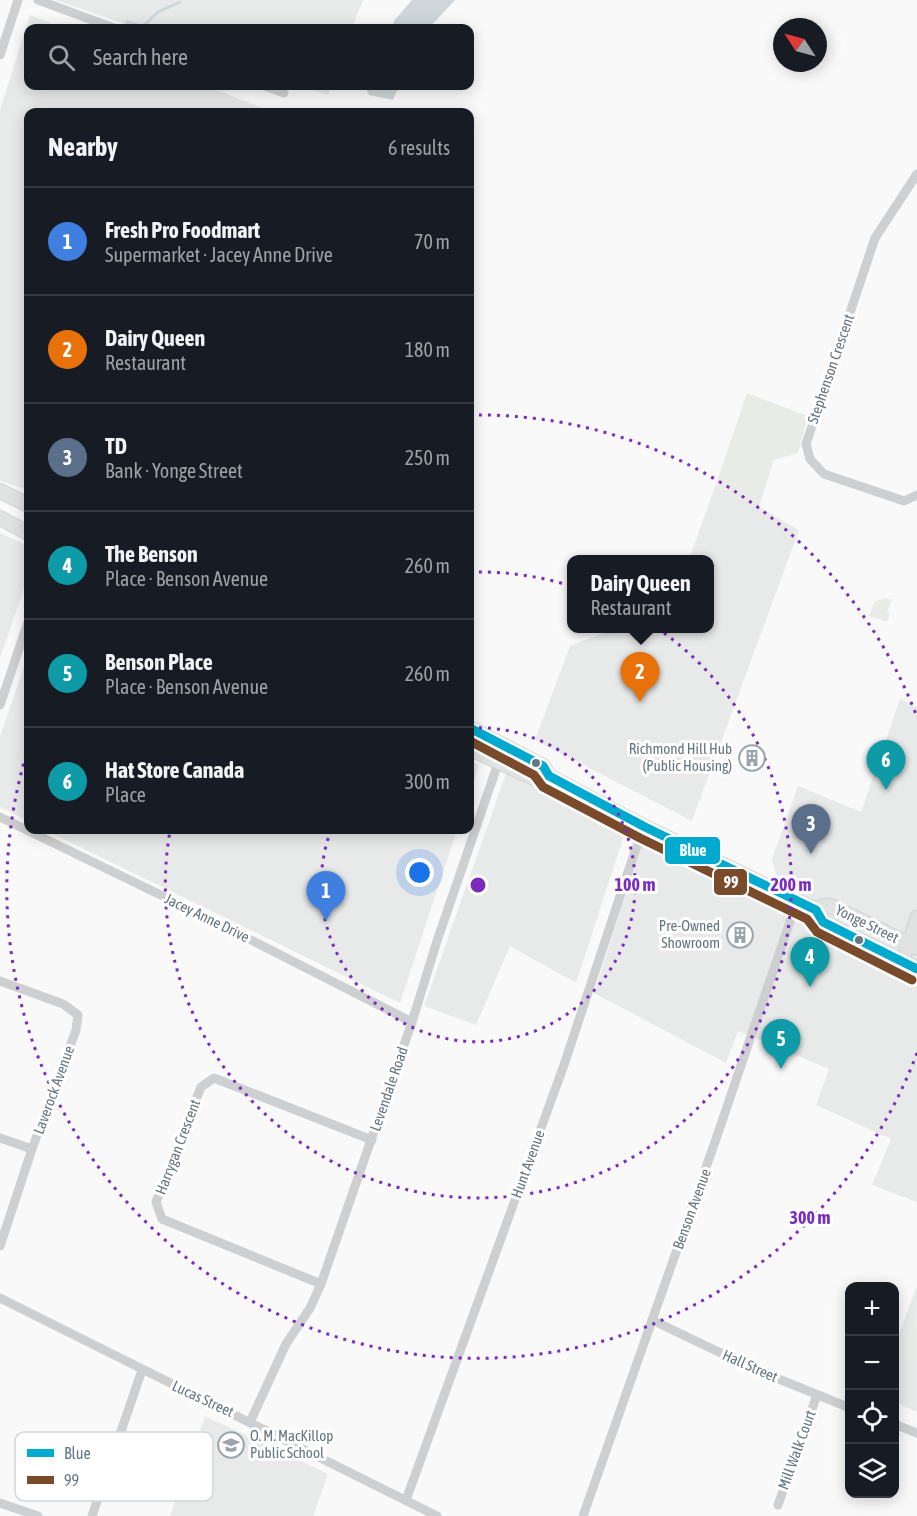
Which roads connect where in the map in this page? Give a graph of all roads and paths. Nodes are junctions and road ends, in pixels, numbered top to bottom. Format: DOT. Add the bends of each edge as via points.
graph roads {
  1 [pos="18,0"];
  2 [pos="38,0"];
  3 [pos="103,24"];
  4 [pos="0,54"];
  5 [pos="276,90"];
  6 [pos="284,93"];
  7 [pos="917,174"];
  8 [pos="0,490"];
  9 [pos="917,495"];
  10 [pos="24,503"];
  11 [pos="0,518"];
  12 [pos="24,530"];
  13 [pos="24,634"];
  14 [pos="0,705"];
  15 [pos="474,730"];
  16 [pos="504,746"];
  17 [pos="474,751"];
  18 [pos="498,762"];
  19 [pos="549,776"];
  20 [pos="0,817"];
  21 [pos="645,826"];
  22 [pos="24,829"];
  23 [pos="474,832"];
  24 [pos="35,834"];
  25 [pos="473,834"];
  26 [pos="797,901"];
  27 [pos="816,910"];
  28 [pos="917,917"];
  29 [pos="912,946"];
  30 [pos="903,962"];
  31 [pos="917,969"];
  32 [pos="0,981"];
  33 [pos="412,1022"];
  34 [pos="0,1138"];
  35 [pos="372,1140"];
  36 [pos="32,1149"];
  37 [pos="0,1246"];
  38 [pos="321,1284"];
  39 [pos="0,1298"];
  40 [pos="652,1320"];
  41 [pos="142,1370"];
  42 [pos="817,1395"];
  43 [pos="845,1406"];
  44 [pos="250,1422"];
  45 [pos="899,1426"];
  46 [pos="121,1432"];
  47 [pos="917,1433"];
  48 [pos="406,1500"];
  49 [pos="97,1501"];
  50 [pos="0,1503"];
  51 [pos="778,1505"];
  52 [pos="38,1516"];
  53 [pos="92,1516"];
  54 [pos="437,1516"];
  55 [pos="583,1516"];
  1 -- 4 [label="street"];
  2 -- 3 [label="street"];
  5 -- 6 [label="street"];
  7 -- 9 [label="street, Stephenson Crescent" via="875,238 806,444 810,459 824,474 904,501"];
  8 -- 10 [label="main road"];
  11 -- 12 [label="main road"];
  13 -- 14 [label="street"];
  15 -- 16 [label="main road, Yonge Street"];
  16 -- 18 [label="street, Levendale Road"];
  16 -- 19 [label="main road, Yonge Street" via="543,766"];
  17 -- 18 [label="main road, Yonge Street"];
  18 -- 19 [label="main road, Yonge Street" via="536,779"];
  18 -- 23 [label="street, Levendale Road"];
  19 -- 21 [label="main road, Yonge Street"];
  20 -- 22 [label="street, Jacey Anne Drive"];
  21 -- 26 [label="main road, Yonge Street"];
  21 -- 48 [label="street, Hunt Avenue" via="564,1065"];
  24 -- 33 [label="street, Jacey Anne Drive"];
  25 -- 33 [label="street, Levendale Road"];
  26 -- 27 [label="main road, Yonge Street"];
  26 -- 40 [label="street, Benson Avenue"];
  27 -- 29 [label="main road, Yonge Street" via="831,906"];
  27 -- 30 [label="main road, Yonge Street" via="823,922"];
  28 -- 29 [label="street"];
  29 -- 30 [label="street"];
  30 -- 31 [label="main road, Yonge Street"];
  32 -- 36 [label="street, Laverock Avenue" via="63,1004 78,1015"];
  33 -- 35 [label="street, Levendale Road"];
  34 -- 36 [label="street"];
  35 -- 38 [label="street, Levendale Road"];
  35 -- 38 [label="street, Harrygan Crescent" via="214,1078 201,1087 156,1202 162,1219"];
  36 -- 37 [label="street, Laverock Avenue"];
  38 -- 44 [label="street, Levendale Road" via="286,1344"];
  39 -- 41 [label="street, Lucas Street"];
  40 -- 42 [label="street, Hall Street"];
  40 -- 55 [label="street, Benson Avenue"];
  41 -- 44 [label="street, Lucas Street"];
  41 -- 46 [label="street"];
  42 -- 43 [label="street, Hall Street"];
  42 -- 51 [label="street, Mill Walk Court"];
  44 -- 48 [label="street, Lucas Street"];
  45 -- 47 [label="street"];
  48 -- 54 [label="street, Lucas Street"];
  49 -- 53 [label="street"];
  50 -- 52 [label="street"];
}
